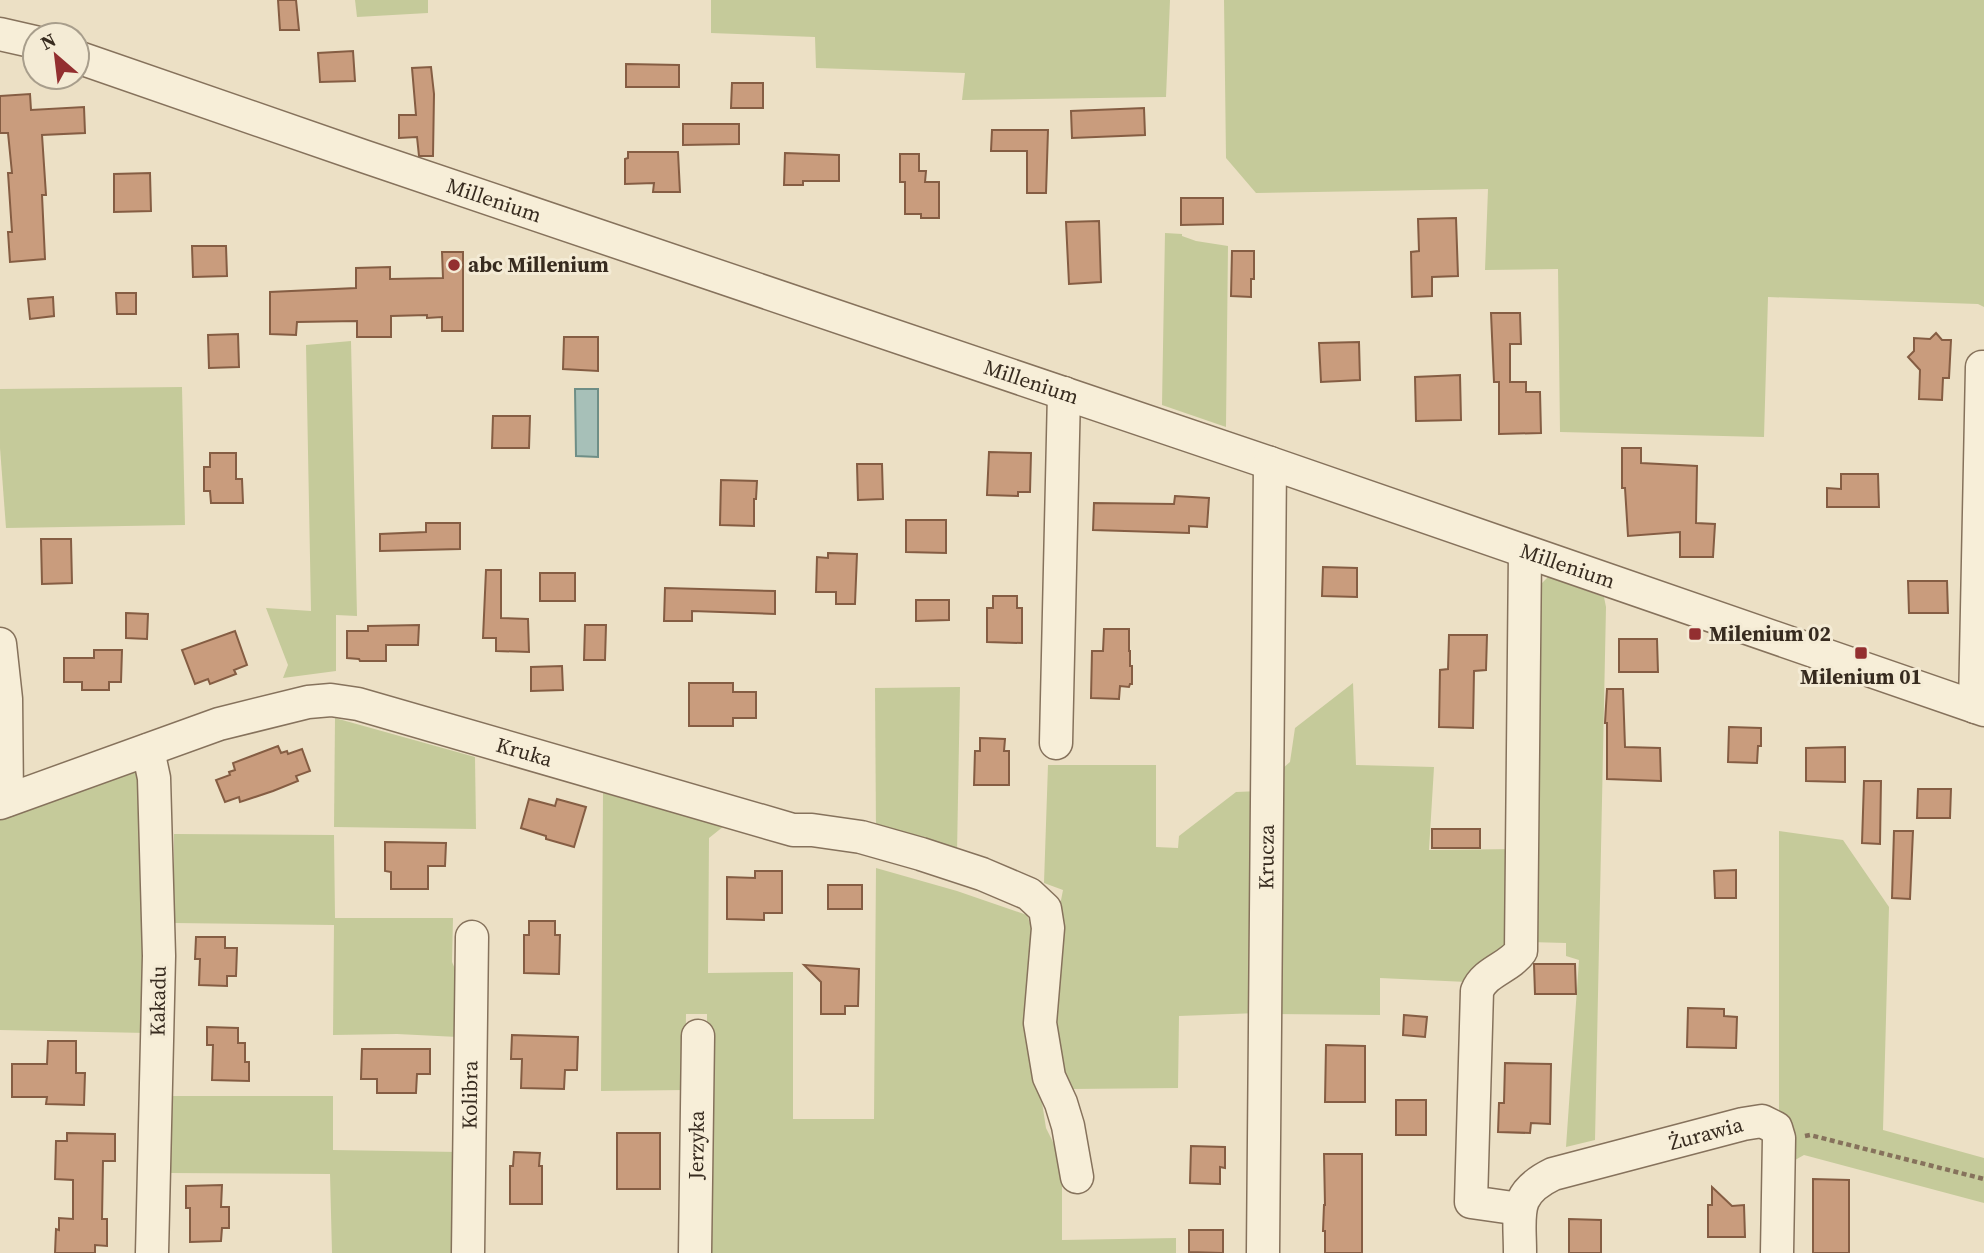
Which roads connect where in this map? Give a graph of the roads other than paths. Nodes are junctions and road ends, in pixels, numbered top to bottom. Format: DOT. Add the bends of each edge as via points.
graph roads {
  1 [pos="0,34"];
  2 [pos="21,39"];
  3 [pos="91,62"];
  4 [pos="1982,367"];
  5 [pos="1065,393"];
  6 [pos="1269,463"];
  7 [pos="1525,552"];
  8 [pos="0,644"];
  9 [pos="1980,708"];
  10 [pos="1056,743"];
  11 [pos="148,750"];
  12 [pos="4,802"];
  13 [pos="471,937"];
  14 [pos="698,1037"];
  15 [pos="1077,1177"];
  16 [pos="1520,1209"];
  17 [pos="152,1253"];
  18 [pos="468,1253"];
  19 [pos="695,1253"];
  20 [pos="1263,1253"];
  21 [pos="1520,1253"];
  22 [pos="1777,1253"];
  1 -- 2 [label="street"];
  3 -- 5 [label="street, Millenium"];
  4 -- 9 [label="street"];
  5 -- 6 [label="street, Millenium"];
  5 -- 10 [label="street"];
  6 -- 7 [label="street, Millenium"];
  6 -- 20 [label="street, Krucza"];
  7 -- 9 [label="street, Millenium"];
  7 -- 16 [label="street" via="1521,951 1481,982 1478,991 1471,1202"];
  8 -- 12 [label="street" via="6,699"];
  11 -- 12 [label="street, Kruka"];
  11 -- 15 [label="street, Kruka" via="219,724 308,702 340,701 793,830 861,837 982,874 1029,894 1045,909 1048,928 1040,1023 1049,1077 1062,1103"];
  11 -- 17 [label="street, Kakadu" via="154,779 159,956"];
  13 -- 18 [label="street, Kolibra"];
  14 -- 19 [label="street, Jerzyka"];
  16 -- 21 [label="street"];
  16 -- 22 [label="street, Żurawia" via="1526,1191 1553,1174 1762,1121 1776,1128 1779,1138"];
}
